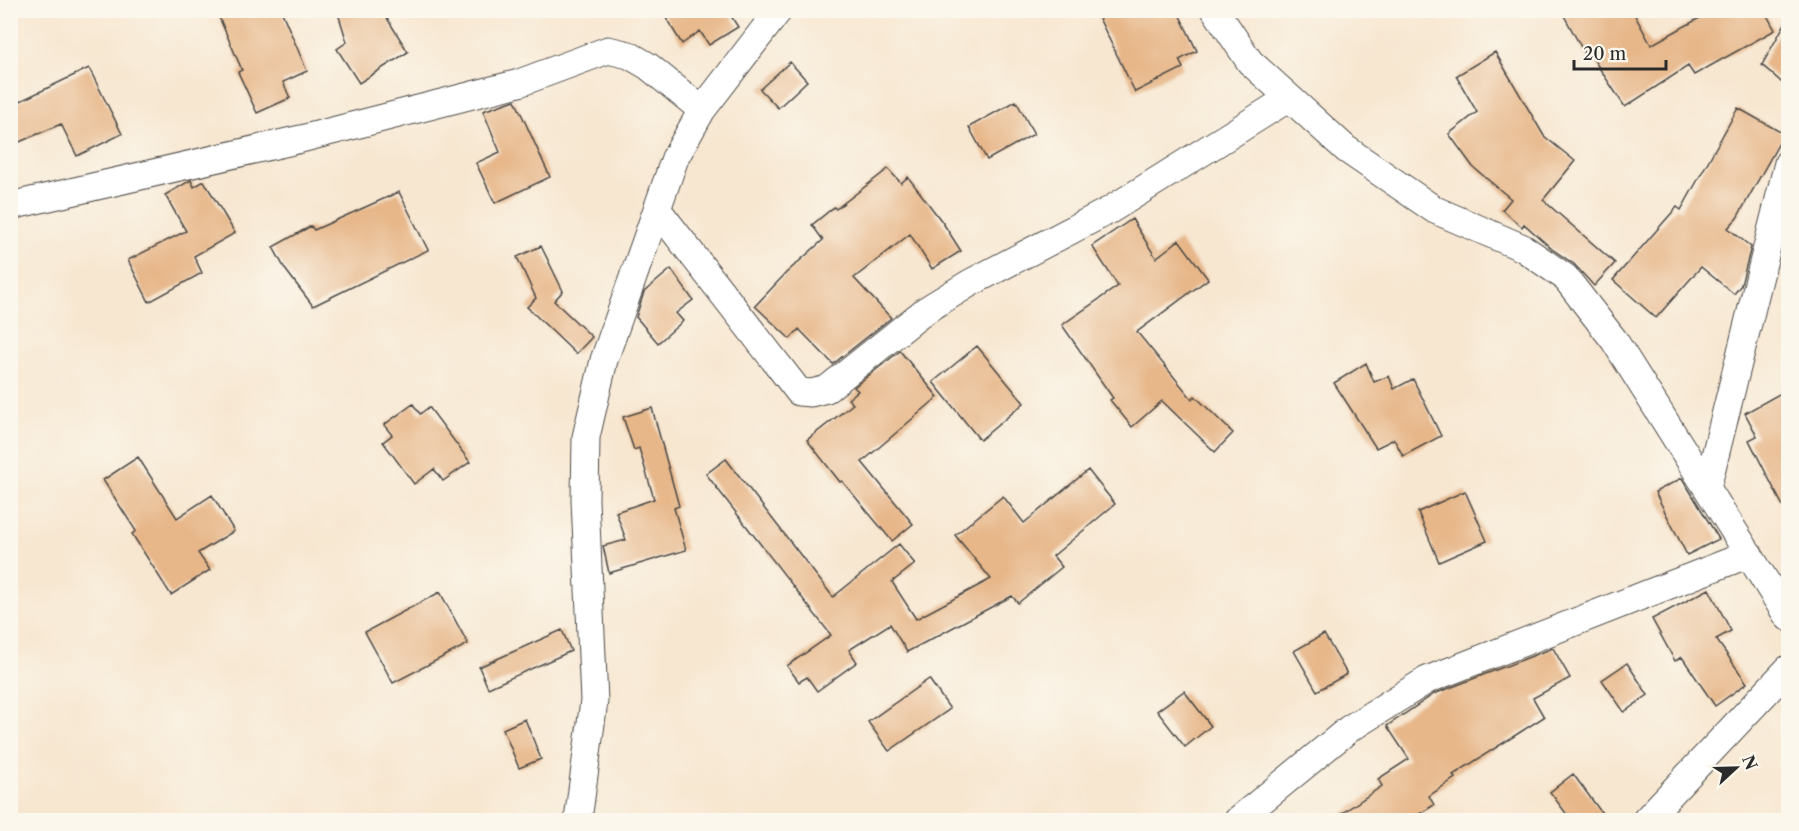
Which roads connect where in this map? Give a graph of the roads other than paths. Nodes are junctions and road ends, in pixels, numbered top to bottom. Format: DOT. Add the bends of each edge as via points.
graph roads {
  1 [pos="779,10"];
  2 [pos="1215,10"];
  3 [pos="1289,98"];
  4 [pos="702,110"];
  5 [pos="1788,163"];
  6 [pos="10,206"];
  7 [pos="657,209"];
  8 [pos="1707,488"];
  9 [pos="1749,554"];
  10 [pos="1788,617"];
  11 [pos="1788,669"];
  12 [pos="1251,816"];
  13 [pos="578,820"];
  14 [pos="1646,820"];
  1 -- 4 [label="street"];
  2 -- 3 [label="street" via="1250,62"];
  3 -- 7 [label="street" via="1110,210 926,310 827,389 811,393 799,392"];
  3 -- 8 [label="street" via="1346,149 1435,210 1523,248 1565,277 1614,340"];
  4 -- 6 [label="street" via="648,66 629,55 608,50 508,86 302,140"];
  4 -- 7 [label="street" via="675,158"];
  5 -- 8 [label="street"];
  7 -- 13 [label="street" via="604,360 586,436 594,701"];
  8 -- 9 [label="street"];
  9 -- 10 [label="street"];
  9 -- 12 [label="street" via="1427,680 1349,729"];
  11 -- 14 [label="street"];
}
